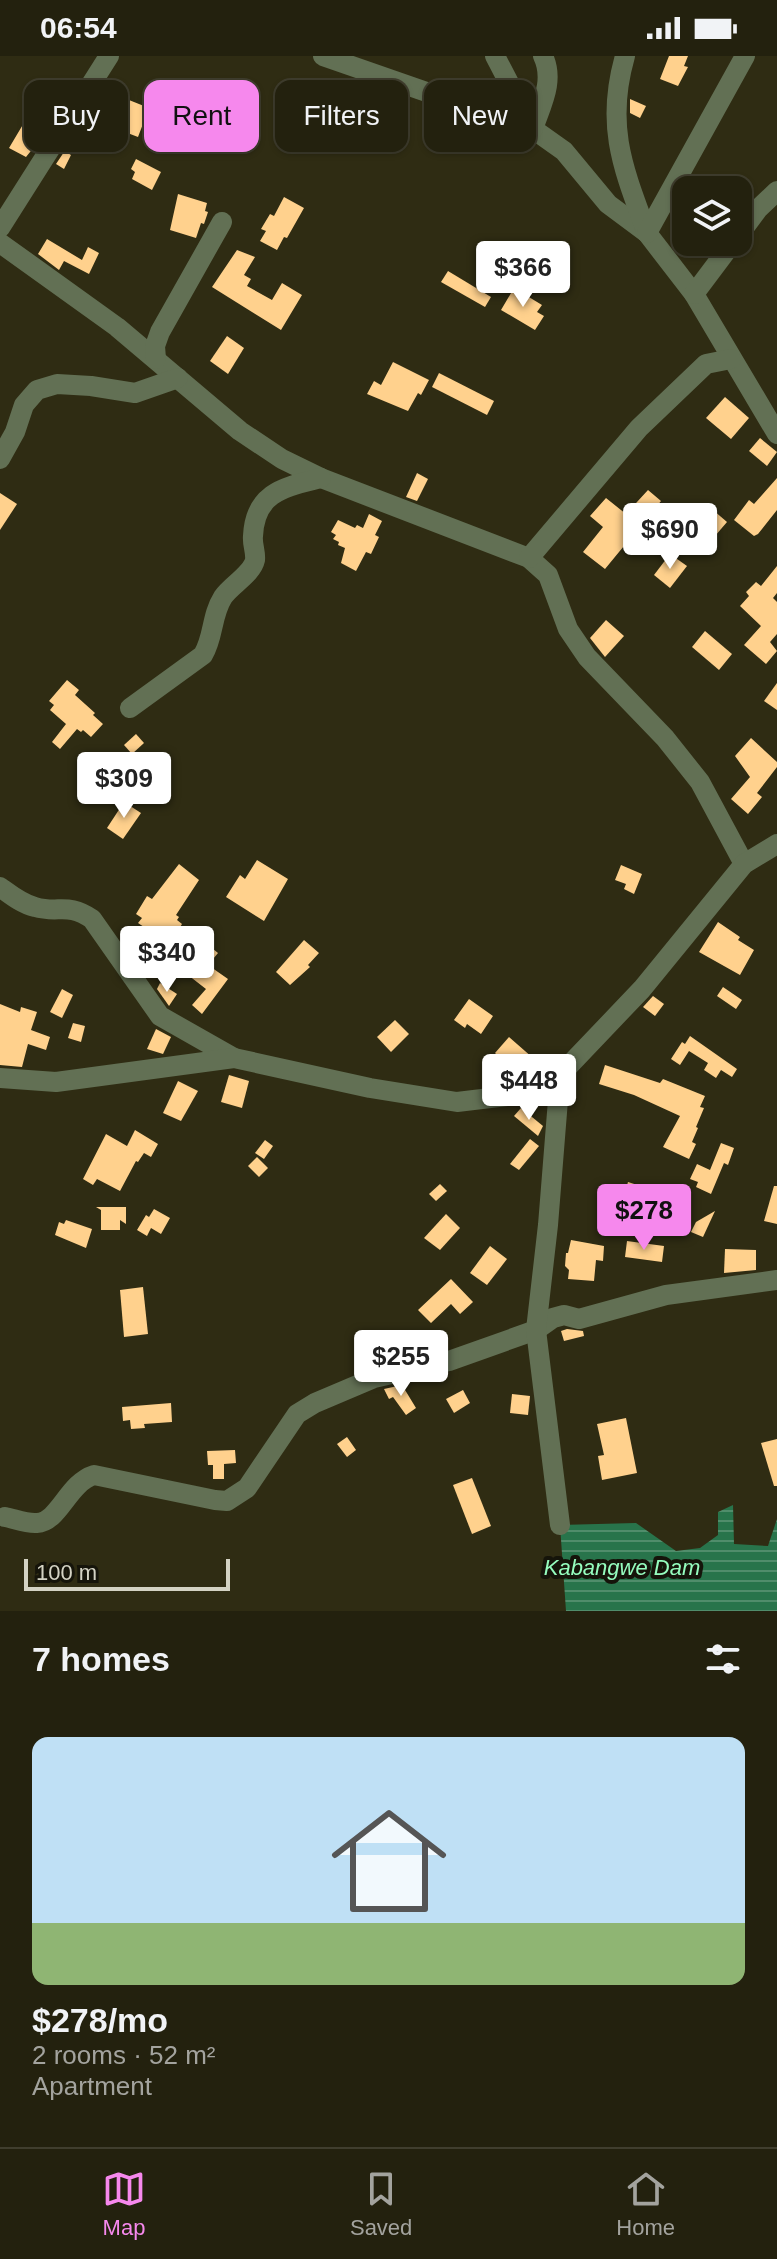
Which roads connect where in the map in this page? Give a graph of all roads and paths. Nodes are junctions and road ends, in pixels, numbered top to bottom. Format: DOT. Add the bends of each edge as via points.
graph roads {
  1 [pos="109,56"];
  2 [pos="323,56"];
  3 [pos="495,56"];
  4 [pos="543,56"];
  5 [pos="625,56"];
  6 [pos="745,56"];
  7 [pos="507,80"];
  8 [pos="424,91"];
  9 [pos="536,120"];
  10 [pos="536,131"];
  11 [pos="777,191"];
  12 [pos="752,217"];
  13 [pos="222,222"];
  14 [pos="0,228"];
  15 [pos="647,233"];
  16 [pos="0,243"];
  17 [pos="722,256"];
  18 [pos="694,294"];
  19 [pos="156,359"];
  20 [pos="731,359"];
  21 [pos="178,378"];
  22 [pos="777,434"];
  23 [pos="0,459"];
  24 [pos="321,478"];
  25 [pos="529,558"];
  26 [pos="130,708"];
  27 [pos="777,844"];
  28 [pos="744,864"];
  29 [pos="0,887"];
  30 [pos="234,1058"];
  31 [pos="560,1075"];
  32 [pos="0,1078"];
  33 [pos="777,1280"];
  34 [pos="536,1330"];
  35 [pos="5,1517"];
  36 [pos="560,1525"];
  1 -- 14 [label="street"];
  2 -- 8 [label="street"];
  3 -- 7 [label="street"];
  4 -- 9 [label="street" via="548,84"];
  5 -- 15 [label="street" via="615,100 618,145"];
  6 -- 15 [label="street"];
  10 -- 15 [label="street" via="564,151 608,204"];
  11 -- 12 [label="street"];
  13 -- 19 [label="street" via="160,332"];
  15 -- 18 [label="street"];
  16 -- 19 [label="street"];
  17 -- 18 [label="street"];
  18 -- 20 [label="street"];
  19 -- 21 [label="street"];
  20 -- 22 [label="street"];
  20 -- 25 [label="street" via="706,364 639,428"];
  21 -- 23 [label="street" via="135,393 57,384 37,390 24,405"];
  21 -- 24 [label="street" via="240,431"];
  24 -- 25 [label="street"];
  24 -- 26 [label="street" via="276,490 264,503 254,523 252,566 223,597 203,655"];
  25 -- 28 [label="street" via="548,575 568,629 587,657 700,782"];
  27 -- 28 [label="street"];
  28 -- 31 [label="street" via="642,989"];
  29 -- 30 [label="street" via="36,908 78,910 92,919 160,1016"];
  30 -- 31 [label="street" via="457,1102 507,1096"];
  30 -- 32 [label="street" via="56,1082"];
  31 -- 34 [label="street"];
  33 -- 34 [label="street" via="666,1295 579,1319 564,1315"];
  34 -- 35 [label="street" via="449,1361 374,1378 315,1403 297,1414 247,1488 227,1501 94,1475 78,1483 49,1520 33,1523"];
  34 -- 36 [label="street"];
}
